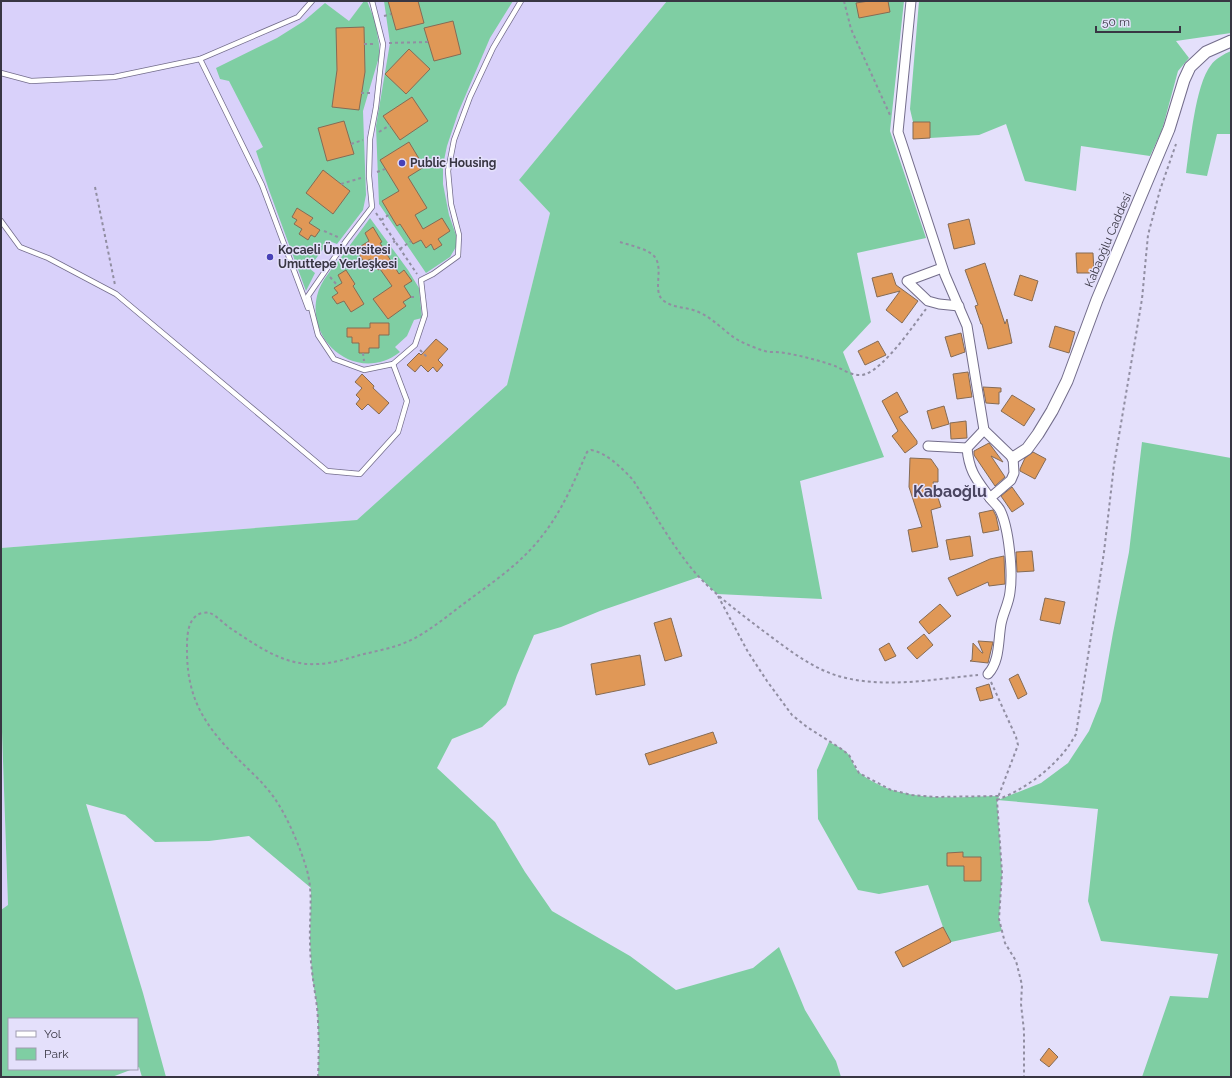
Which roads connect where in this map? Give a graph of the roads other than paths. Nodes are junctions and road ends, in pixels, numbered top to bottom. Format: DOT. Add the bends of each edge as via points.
graph roads {
  1 [pos="312,1"];
  2 [pos="372,1"];
  3 [pos="521,1"];
  4 [pos="911,1"];
  5 [pos="1231,41"];
  6 [pos="200,59"];
  7 [pos="1,73"];
  8 [pos="1,221"];
  9 [pos="942,268"];
  10 [pos="959,306"];
  11 [pos="318,335"];
  12 [pos="394,364"];
  13 [pos="984,430"];
  14 [pos="928,446"];
  15 [pos="967,448"];
  16 [pos="1013,458"];
  17 [pos="990,498"];
  18 [pos="988,674"];
  1 -- 6 [label="lane" via="298,17"];
  2 -- 11 [label="lane" via="383,44 370,139 368,176 372,207 308,296"];
  3 -- 12 [label="lane" via="493,48 470,97 454,140 448,171 451,204 459,235 458,256 421,280 425,315 416,345"];
  4 -- 9 [label="street" via="898,132"];
  5 -- 16 [label="street, Kabaoğlu Caddesi" via="1206,52 1190,68 1169,129 1103,286 1067,381 1038,434 1027,448"];
  6 -- 7 [label="lane" via="114,77 31,81"];
  6 -- 11 [label="lane" via="262,186"];
  8 -- 12 [label="lane" via="20,246 116,294 326,471 360,474 398,432 407,401"];
  9 -- 10 [label="street"];
  9 -- 10 [label="street" via="907,281 928,301"];
  10 -- 13 [label="street" via="967,326"];
  11 -- 12 [label="lane" via="334,358 352,366 364,370"];
  13 -- 15 [label="street"];
  13 -- 16 [label="street"];
  14 -- 15 [label="street"];
  15 -- 17 [label="street" via="971,471"];
  16 -- 17 [label="street" via="1014,473 1011,480"];
  17 -- 18 [label="street" via="1000,510 1004,524 1011,579 996,657"];
}
